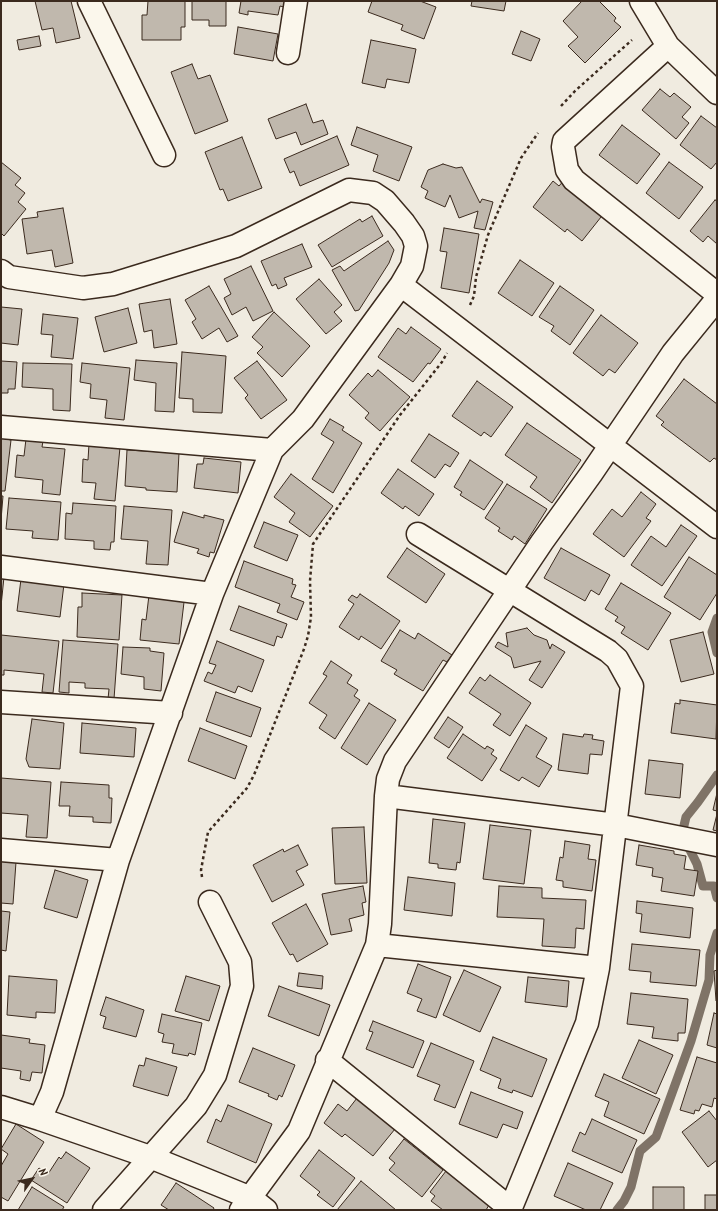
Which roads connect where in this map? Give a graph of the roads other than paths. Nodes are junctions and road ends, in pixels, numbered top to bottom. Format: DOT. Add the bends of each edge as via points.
graph roads {
  1 [pos="89,1"];
  2 [pos="296,1"];
  3 [pos="641,1"];
  4 [pos="668,46"];
  5 [pos="288,53"];
  6 [pos="717,93"];
  7 [pos="164,155"];
  8 [pos="1,271"];
  9 [pos="401,285"];
  10 [pos="717,294"];
  11 [pos="717,299"];
  12 [pos="1,427"];
  13 [pos="610,446"];
  14 [pos="272,450"];
  15 [pos="717,527"];
  16 [pos="418,534"];
  17 [pos="1,567"];
  18 [pos="508,591"];
  19 [pos="212,594"];
  20 [pos="1,702"];
  21 [pos="171,713"];
  22 [pos="386,796"];
  23 [pos="616,825"];
  24 [pos="717,845"];
  25 [pos="1,850"];
  26 [pos="118,860"];
  27 [pos="210,902"];
  28 [pos="377,945"];
  29 [pos="598,968"];
  30 [pos="327,1060"];
  31 [pos="1,1107"];
  32 [pos="40,1119"];
  33 [pos="150,1157"];
  34 [pos="253,1206"];
  35 [pos="511,1209"];
  36 [pos="104,1210"];
  1 -- 7 [label="street"];
  2 -- 5 [label="street"];
  3 -- 4 [label="street"];
  4 -- 6 [label="street"];
  4 -- 10 [label="street" via="564,141 567,170 574,180"];
  8 -- 9 [label="street" via="9,277 83,288 113,284 236,246 349,190 373,193 385,201 413,236 416,246 412,266"];
  9 -- 13 [label="street"];
  9 -- 14 [label="street" via="303,419"];
  11 -- 13 [label="street" via="673,353"];
  12 -- 14 [label="street"];
  13 -- 15 [label="street"];
  13 -- 18 [label="street"];
  14 -- 19 [label="street"];
  16 -- 18 [label="street"];
  17 -- 19 [label="street"];
  18 -- 22 [label="street" via="395,762 388,779"];
  18 -- 23 [label="street" via="608,651 617,659 632,686"];
  19 -- 21 [label="street"];
  20 -- 21 [label="street"];
  21 -- 26 [label="street"];
  22 -- 23 [label="street"];
  22 -- 28 [label="street"];
  23 -- 24 [label="street"];
  23 -- 29 [label="street"];
  25 -- 26 [label="street"];
  26 -- 32 [label="street" via="52,1092"];
  27 -- 33 [label="street" via="240,962 240,995 209,1086 196,1106"];
  28 -- 29 [label="street"];
  28 -- 30 [label="street"];
  29 -- 35 [label="street" via="587,1023"];
  30 -- 34 [label="street" via="298,1131"];
  30 -- 35 [label="street"];
  31 -- 32 [label="street"];
  32 -- 33 [label="street"];
  33 -- 34 [label="street"];
  33 -- 36 [label="street"];
}
